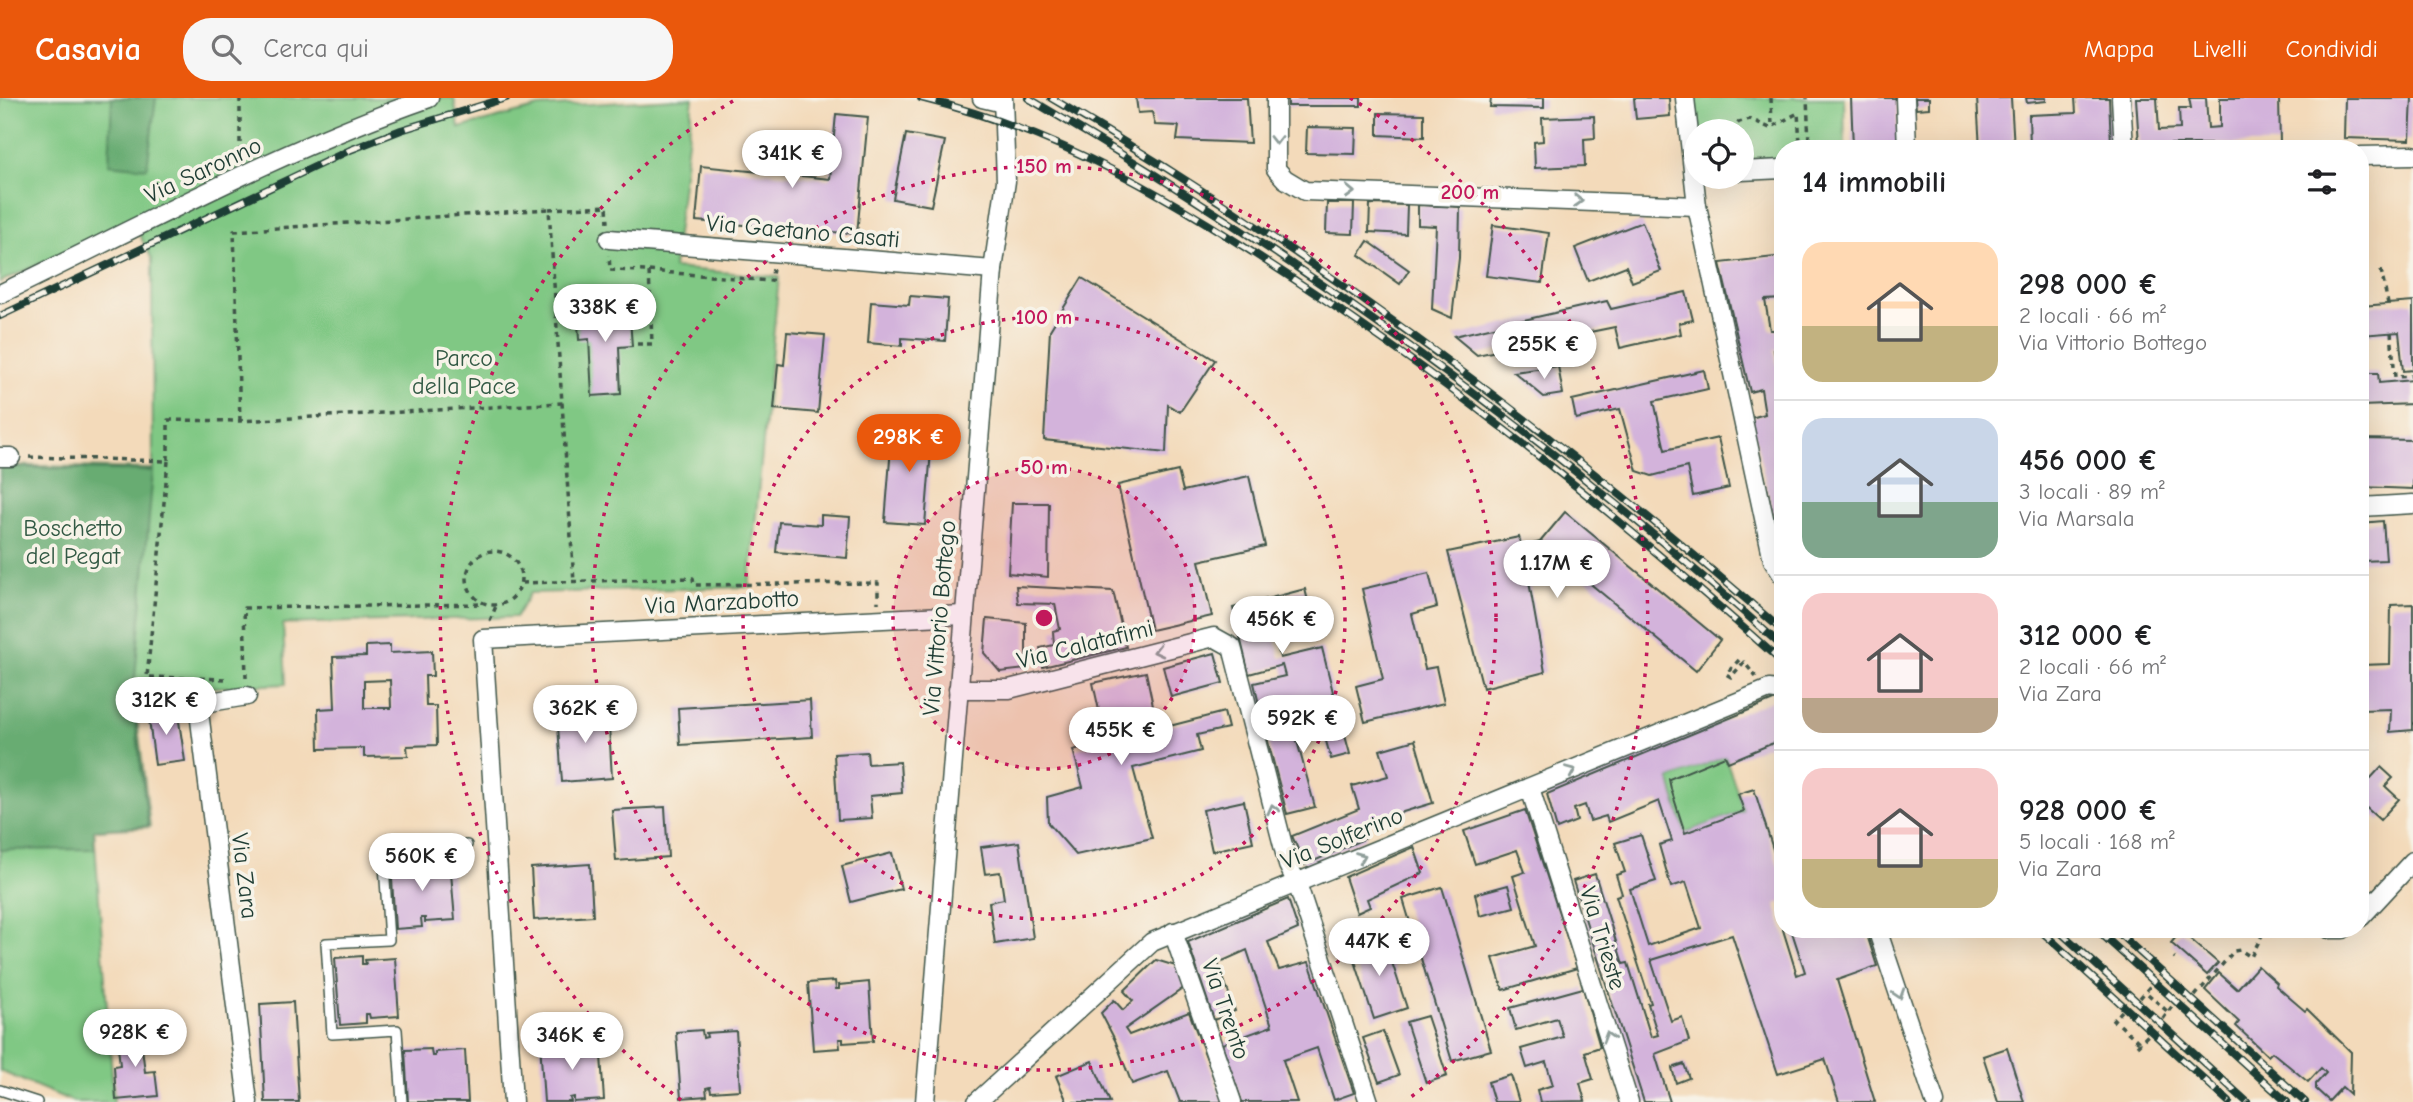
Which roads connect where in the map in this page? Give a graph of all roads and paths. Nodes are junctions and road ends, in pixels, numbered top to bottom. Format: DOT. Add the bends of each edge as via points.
graph roads {
  1 [pos="240,98"];
  2 [pos="429,98"];
  3 [pos="982,98"];
  4 [pos="1276,98"];
  5 [pos="1685,98"];
  6 [pos="1771,98"];
  7 [pos="1807,98"];
  8 [pos="1905,98"];
  9 [pos="2121,98"];
  10 [pos="1003,101"];
  11 [pos="1687,119"];
  12 [pos="1754,120"];
  13 [pos="1772,126"];
  14 [pos="1800,140"];
  15 [pos="1809,140"];
  16 [pos="1907,140"];
  17 [pos="2123,140"];
  18 [pos="2413,155"];
  19 [pos="2369,156"];
  20 [pos="1774,169"];
  21 [pos="1754,170"];
  22 [pos="246,176"];
  23 [pos="1695,189"];
  24 [pos="1697,206"];
  25 [pos="609,239"];
  26 [pos="775,254"];
  27 [pos="993,270"];
  28 [pos="2381,270"];
  29 [pos="649,271"];
  30 [pos="650,293"];
  31 [pos="0,294"];
  32 [pos="2388,304"];
  33 [pos="2391,332"];
  34 [pos="637,344"];
  35 [pos="2413,376"];
  36 [pos="563,403"];
  37 [pos="240,421"];
  38 [pos="6,457"];
  39 [pos="168,461"];
  40 [pos="2413,505"];
  41 [pos="2369,508"];
  42 [pos="1774,562"];
  43 [pos="575,582"];
  44 [pos="522,583"];
  45 [pos="483,604"];
  46 [pos="963,615"];
  47 [pos="877,619"];
  48 [pos="1739,660"];
  49 [pos="1748,666"];
  50 [pos="246,688"];
  51 [pos="958,689"];
  52 [pos="1774,691"];
  53 [pos="1530,788"];
  54 [pos="467,845"];
  55 [pos="2413,861"];
  56 [pos="1297,883"];
  57 [pos="2369,909"];
  58 [pos="1173,932"];
  59 [pos="1880,938"];
  60 [pos="2260,938"];
  61 [pos="2151,985"];
  62 [pos="2145,992"];
  63 [pos="2195,996"];
  64 [pos="2140,998"];
  65 [pos="2173,1005"];
  66 [pos="2122,1011"];
  67 [pos="2168,1012"];
  68 [pos="2112,1019"];
  69 [pos="2163,1019"];
  70 [pos="2120,1025"];
  71 [pos="2148,1035"];
  72 [pos="0,1090"];
  73 [pos="37,1102"];
  74 [pos="248,1102"];
  75 [pos="402,1102"];
  76 [pos="513,1102"];
  77 [pos="925,1102"];
  78 [pos="977,1102"];
  79 [pos="1232,1102"];
  80 [pos="1369,1102"];
  81 [pos="1629,1102"];
  82 [pos="1935,1102"];
  1 -- 22 [label="path" via="240,155"];
  2 -- 22 [label="street, Via Saronno"];
  3 -- 10 [label="street"];
  4 -- 24 [label="street, one-way" via="1276,169 1305,191"];
  5 -- 11 [label="street"];
  6 -- 13 [label="path"];
  7 -- 15 [label="path"];
  8 -- 16 [label="street"];
  9 -- 17 [label="street"];
  10 -- 27 [label="street, Via Vittorio Bottego" via="1006,181"];
  12 -- 13 [label="path"];
  13 -- 14 [label="path" via="1798,113"];
  18 -- 19 [label="street"];
  20 -- 21 [label="street"];
  22 -- 31 [label="street, Via Saronno"];
  23 -- 24 [label="street"];
  24 -- 42 [label="street"];
  25 -- 26 [label="street, Via Gaetano Casati"];
  26 -- 27 [label="street, Via Gaetano Casati"];
  26 -- 29 [label="path" via="771,281"];
  27 -- 46 [label="street, Via Vittorio Bottego"];
  28 -- 32 [label="path"];
  30 -- 34 [label="path" via="652,344"];
  33 -- 35 [label="path" via="2395,377"];
  36 -- 37 [label="path"];
  36 -- 37 [label="path" via="549,209 234,231"];
  36 -- 43 [label="path"];
  37 -- 39 [label="path" via="168,420"];
  38 -- 39 [label="path"];
  39 -- 50 [label="path" via="147,677"];
  40 -- 41 [label="street"];
  43 -- 44 [label="path"];
  43 -- 47 [label="path" via="693,578 694,585 878,583"];
  44 -- 45 [label="path" via="508,602"];
  44 -- 45 [label="path" via="521,570 505,552 481,554 471,562 467,586"];
  45 -- 50 [label="path" via="244,608"];
  46 -- 47 [label="street, Via Marzabotto"];
  46 -- 51 [label="street, Via Vittorio Bottego"];
  47 -- 76 [label="street, Via Marzabotto" via="483,639"];
  48 -- 49 [label="path" via="1726,674 1731,677 1744,662"];
  50 -- 74 [label="street, Via Zara" via="198,704"];
  56 -- 51 [label="street, Via Calatafimi, one-way" via="1288,865 1232,647 1224,640 1214,637 1009,689"];
  51 -- 77 [label="street, Via Vittorio Bottego"];
  53 -- 52 [label="street, Via Solferino, one-way"];
  56 -- 53 [label="street, Via Solferino, one-way"];
  81 -- 53 [label="street, Via Trieste, one-way"];
  54 -- 75 [label="lane" via="383,849 389,940 326,943 332,1034 397,1030"];
  55 -- 57 [label="street"];
  56 -- 58 [label="street, Via Solferino"];
  56 -- 80 [label="street"];
  58 -- 78 [label="street, Via Solferino" via="1152,942"];
  58 -- 79 [label="street, Via Trento"];
  59 -- 82 [label="street, one-way"];
  60 -- 63 [label="path" via="2251,957 2234,951"];
  61 -- 62 [label="path"];
  62 -- 64 [label="path"];
  62 -- 67 [label="path"];
  65 -- 67 [label="path"];
  66 -- 68 [label="path"];
  67 -- 69 [label="path"];
  70 -- 71 [label="path" via="2139,1044"];
  72 -- 73 [label="lane"];
}
